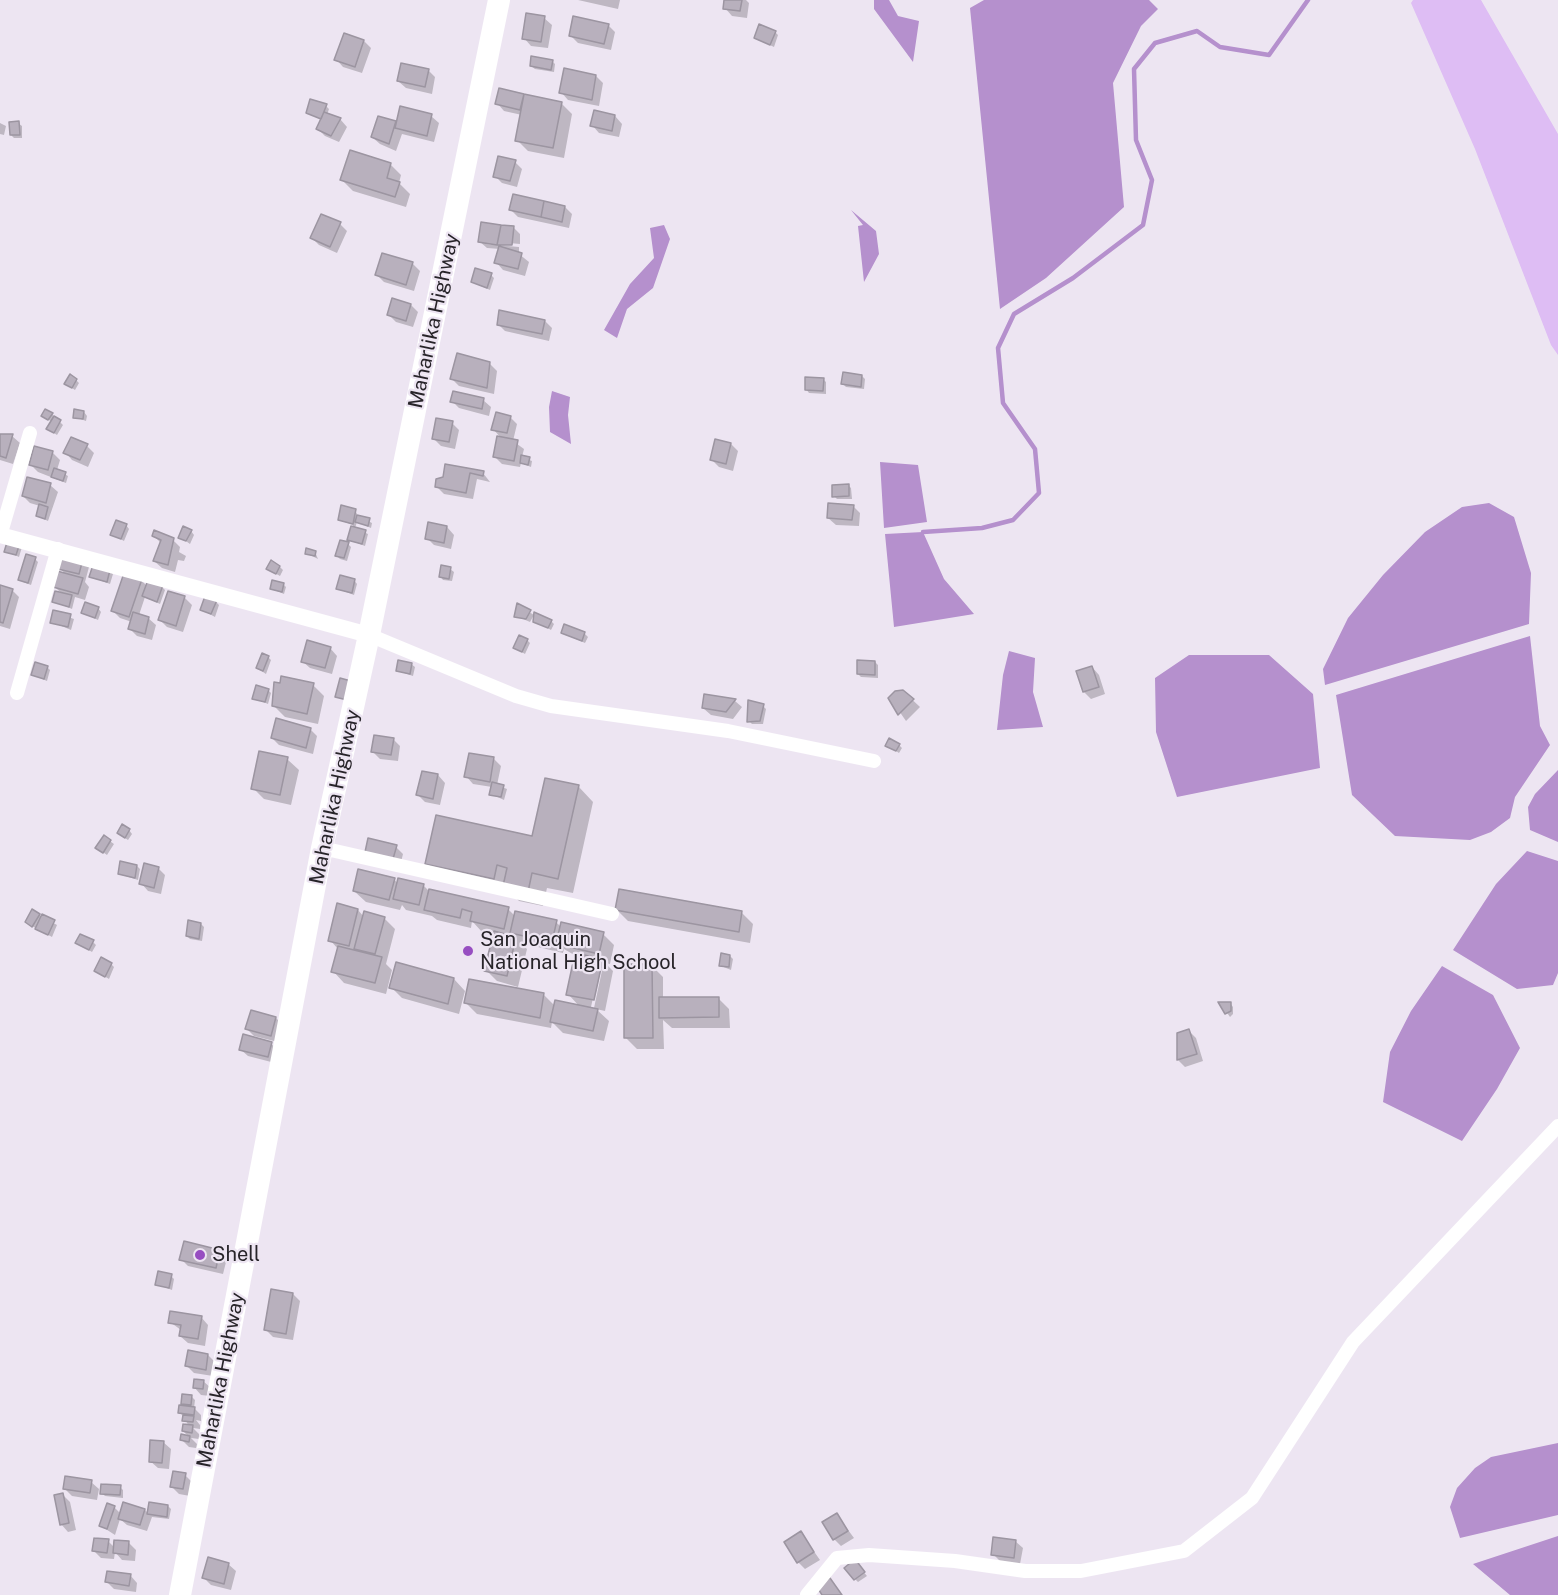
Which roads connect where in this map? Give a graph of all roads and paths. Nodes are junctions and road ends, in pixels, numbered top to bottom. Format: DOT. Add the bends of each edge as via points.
graph roads {
  1 [pos="499,0"];
  2 [pos="30,433"];
  3 [pos="0,535"];
  4 [pos="58,549"];
  5 [pos="369,635"];
  6 [pos="16,693"];
  7 [pos="874,761"];
  8 [pos="322,848"];
  9 [pos="612,914"];
  10 [pos="1558,1126"];
  11 [pos="180,1595"];
  12 [pos="807,1595"];
  1 -- 5 [label="highway, Maharlika Highway"];
  2 -- 3 [label="street"];
  3 -- 4 [label="street"];
  4 -- 5 [label="street"];
  4 -- 6 [label="street"];
  5 -- 7 [label="street" via="516,696 551,706 728,731"];
  5 -- 8 [label="highway, Maharlika Highway"];
  8 -- 9 [label="street"];
  8 -- 11 [label="highway, Maharlika Highway"];
  10 -- 12 [label="street" via="1353,1342 1252,1498 1184,1551 1081,1571 1025,1571 869,1555 837,1558"];
}
